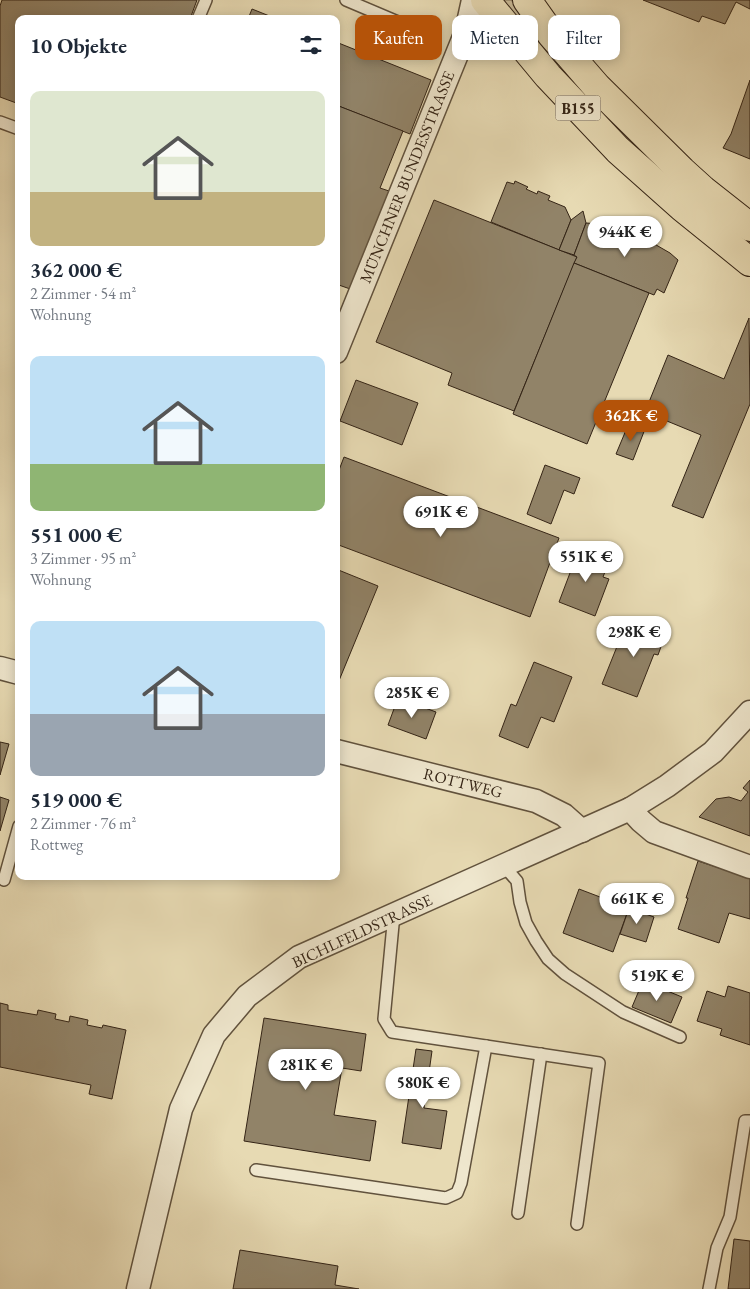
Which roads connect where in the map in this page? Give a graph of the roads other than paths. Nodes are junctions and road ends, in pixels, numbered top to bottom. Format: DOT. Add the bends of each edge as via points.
graph roads {
  1 [pos="206,0"];
  2 [pos="346,0"];
  3 [pos="473,0"];
  4 [pos="485,0"];
  5 [pos="527,0"];
  6 [pos="200,15"];
  7 [pos="381,15"];
  8 [pos="0,122"];
  9 [pos="15,128"];
  10 [pos="750,226"];
  11 [pos="750,262"];
  12 [pos="340,342"];
  13 [pos="0,668"];
  14 [pos="15,672"];
  15 [pos="750,712"];
  16 [pos="340,752"];
  17 [pos="630,809"];
  18 [pos="582,831"];
  19 [pos="15,840"];
  20 [pos="503,865"];
  21 [pos="750,867"];
  22 [pos="4,880"];
  23 [pos="394,914"];
  24 [pos="680,1037"];
  25 [pos="486,1046"];
  26 [pos="541,1054"];
  27 [pos="750,1121"];
  28 [pos="256,1170"];
  29 [pos="518,1213"];
  30 [pos="576,1224"];
  31 [pos="138,1289"];
  32 [pos="709,1289"];
  1 -- 6 [label="lane"];
  2 -- 7 [label="lane"];
  3 -- 12 [label="street, MÜNCHNER BUNDESSTRASSE" via="466,32"];
  4 -- 11 [label="main road, B155" via="548,76 618,150"];
  5 -- 10 [label="main road, B155" via="551,34 604,94 703,190"];
  8 -- 9 [label="lane"];
  13 -- 14 [label="street"];
  15 -- 17 [label="street, BICHLFELDSTRASSE" via="713,752"];
  16 -- 18 [label="street, ROTTWEG" via="536,801 564,815"];
  17 -- 18 [label="street, BICHLFELDSTRASSE"];
  17 -- 21 [label="street" via="654,832"];
  18 -- 20 [label="street, BICHLFELDSTRASSE"];
  19 -- 22 [label="lane"];
  20 -- 23 [label="street, BICHLFELDSTRASSE"];
  20 -- 24 [label="lane" via="517,881 526,923 548,959 623,1012"];
  23 -- 25 [label="lane" via="384,1019 392,1032"];
  23 -- 31 [label="street, BICHLFELDSTRASSE" via="299,957 247,996 214,1035 181,1109"];
  25 -- 26 [label="lane"];
  25 -- 28 [label="lane" via="458,1193 446,1198"];
  26 -- 29 [label="lane"];
  26 -- 30 [label="lane" via="599,1063"];
  27 -- 32 [label="lane" via="745,1121 730,1217 717,1248"];
}
